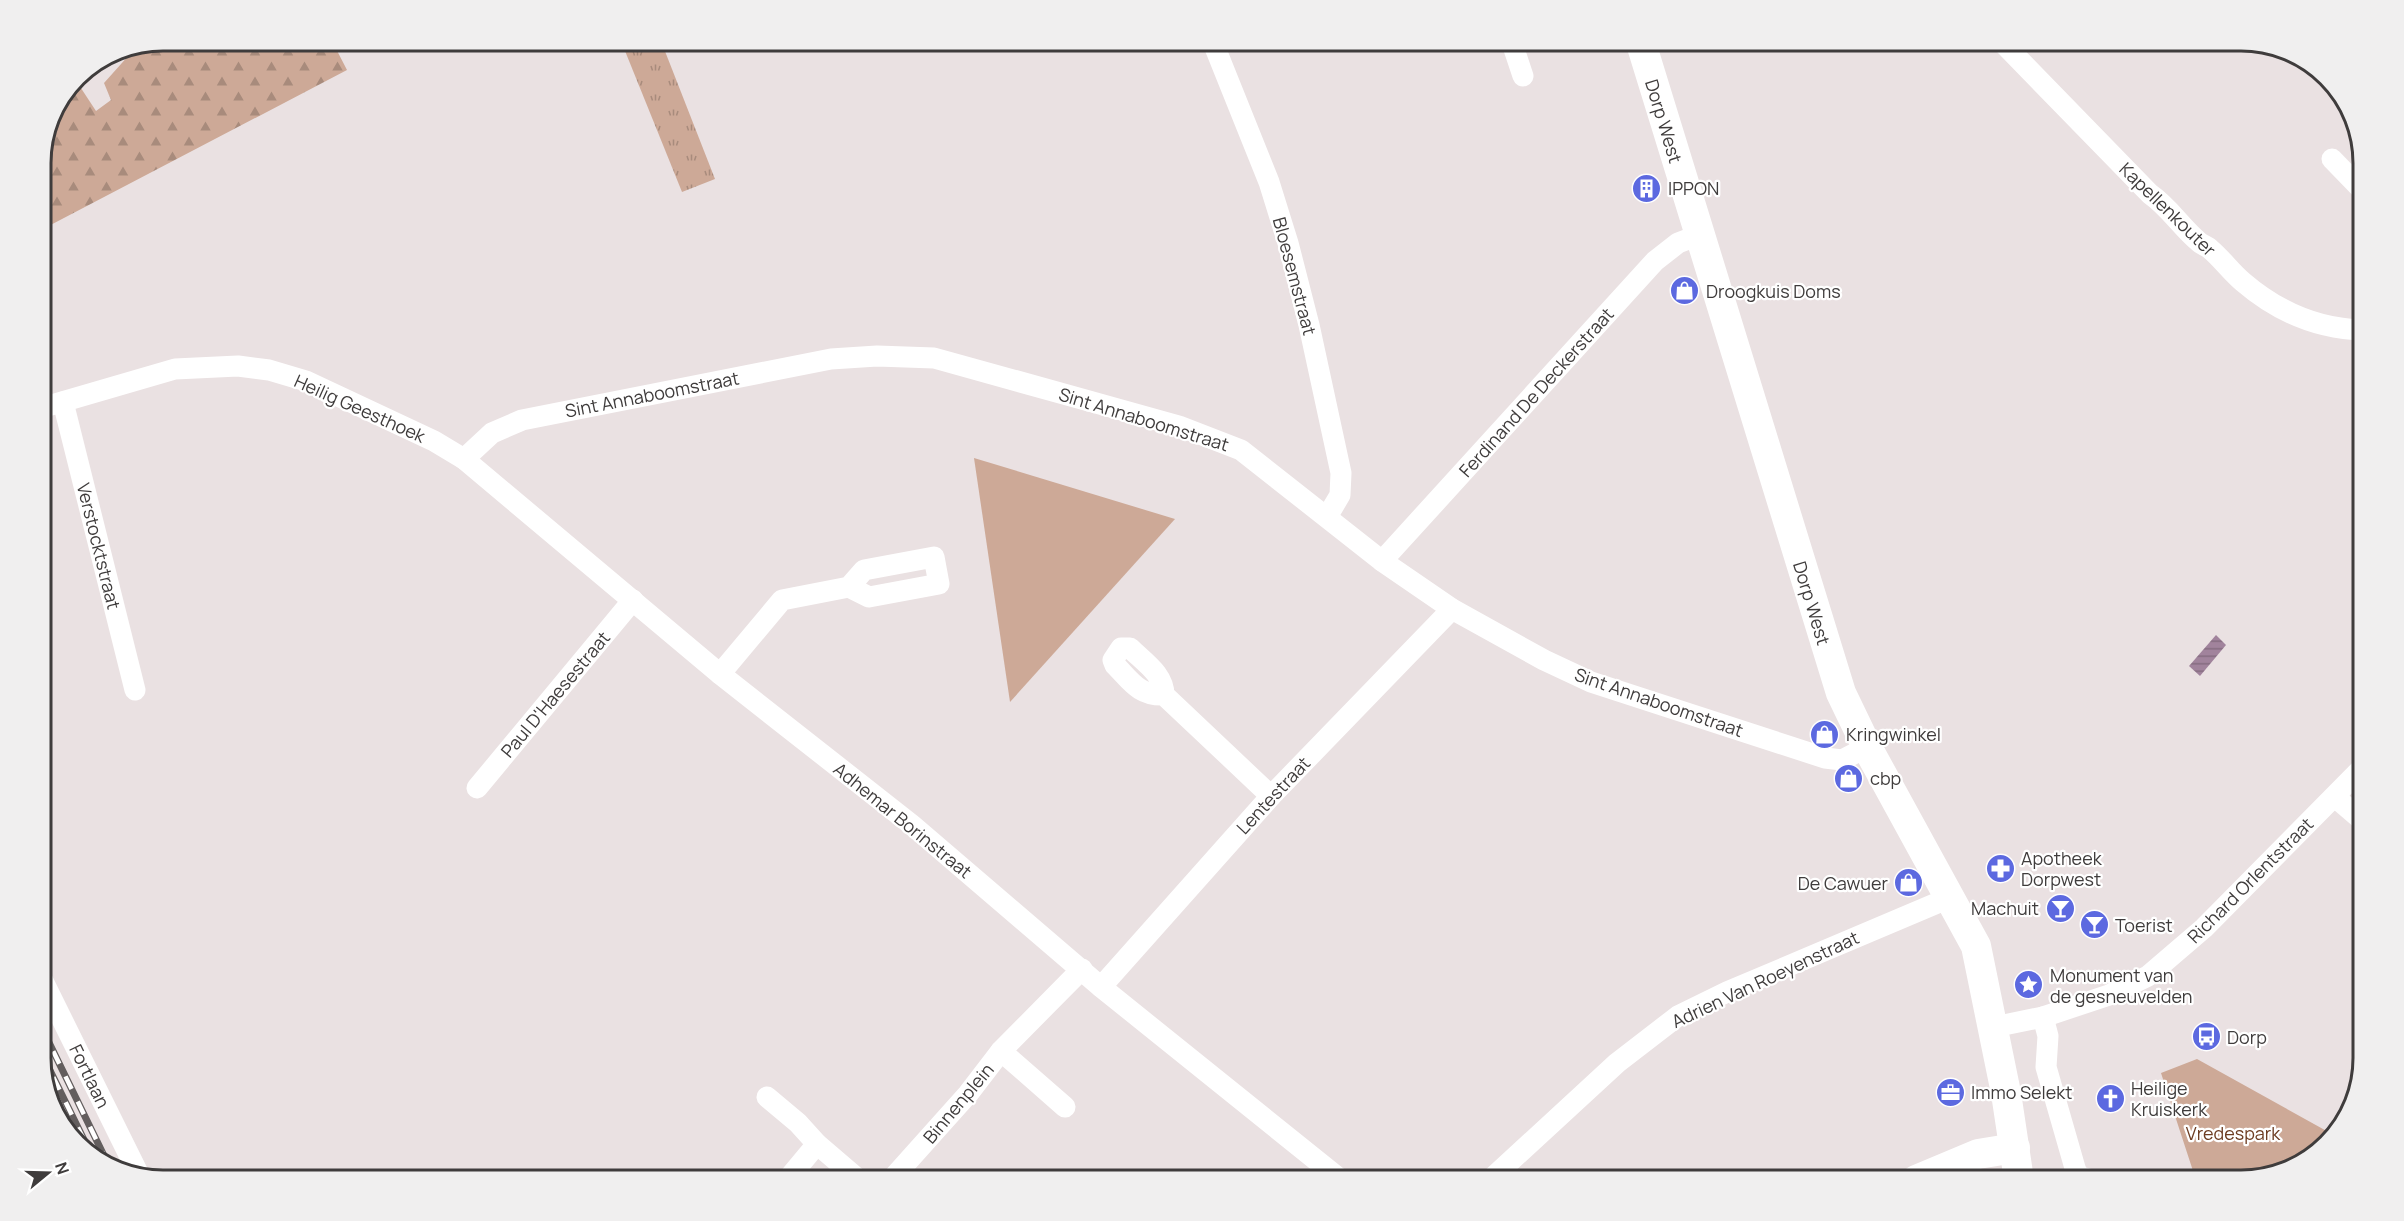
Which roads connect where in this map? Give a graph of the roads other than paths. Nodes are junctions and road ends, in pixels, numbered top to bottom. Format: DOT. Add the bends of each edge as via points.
graph roads {
  1 [pos="1216,51"];
  2 [pos="1515,51"];
  3 [pos="1643,51"];
  4 [pos="2011,51"];
  5 [pos="1523,76"];
  6 [pos="2332,159"];
  7 [pos="2353,181"];
  8 [pos="1700,235"];
  9 [pos="2353,329"];
  10 [pos="63,402"];
  11 [pos="51,405"];
  12 [pos="465,459"];
  13 [pos="1327,517"];
  14 [pos="1382,561"];
  15 [pos="849,587"];
  16 [pos="633,600"];
  17 [pos="1452,609"];
  18 [pos="720,674"];
  19 [pos="135,690"];
  20 [pos="1164,695"];
  21 [pos="1867,747"];
  22 [pos="2353,778"];
  23 [pos="477,788"];
  24 [pos="1271,796"];
  25 [pos="2335,797"];
  26 [pos="2353,812"];
  27 [pos="1949,898"];
  28 [pos="1082,969"];
  29 [pos="1101,987"];
  30 [pos="51,997"];
  31 [pos="2043,1017"];
  32 [pos="1994,1026"];
  33 [pos="1001,1051"];
  34 [pos="767,1097"];
  35 [pos="1065,1107"];
  36 [pos="817,1144"];
  37 [pos="2015,1148"];
  38 [pos="135,1166"];
  39 [pos="795,1170"];
  40 [pos="847,1170"];
  41 [pos="900,1170"];
  42 [pos="1329,1170"];
  43 [pos="1501,1170"];
  44 [pos="1940,1170"];
  45 [pos="2018,1170"];
  46 [pos="2076,1170"];
  1 -- 13 [label="street, Bloesemstraat" via="1269,182 1309,325 1341,472 1340,495"];
  2 -- 5 [label="street"];
  3 -- 8 [label="main road, Dorp West"];
  4 -- 9 [label="street, Kapellenkouter" via="2241,281 2292,315 2319,325"];
  6 -- 7 [label="street"];
  8 -- 14 [label="street, Ferdinand De Deckerstraat" via="1678,243 1655,261"];
  8 -- 21 [label="main road, Dorp West" via="1831,664"];
  10 -- 11 [label="street, Heilig Geesthoek"];
  10 -- 12 [label="street, Heilig Geesthoek" via="175,369 238,366 269,370 306,381"];
  10 -- 19 [label="street, Verstocktstraat"];
  12 -- 13 [label="street, Sint Annaboomstraat" via="492,433 522,420 831,359 934,358 1179,426 1240,450"];
  12 -- 16 [label="street, Adhemar Borinstraat"];
  13 -- 14 [label="street, Sint Annaboomstraat"];
  14 -- 17 [label="street, Sint Annaboomstraat"];
  15 -- 18 [label="street" via="782,600"];
  16 -- 18 [label="street, Adhemar Borinstraat"];
  16 -- 23 [label="street, Paul D'Haesestraat"];
  17 -- 21 [label="street, Sint Annaboomstraat" via="1591,682 1825,758 1842,760"];
  17 -- 24 [label="street, Lentestraat"];
  18 -- 28 [label="street, Adhemar Borinstraat" via="912,825"];
  20 -- 24 [label="street"];
  21 -- 27 [label="main road, Dorp West"];
  22 -- 25 [label="street, Richard Orlentstraat"];
  24 -- 29 [label="street, Lentestraat"];
  25 -- 26 [label="street"];
  25 -- 31 [label="street, Richard Orlentstraat" via="2204,928 2156,970 2129,987"];
  27 -- 32 [label="main road, Dorp West" via="1976,946"];
  27 -- 43 [label="street, Adrien Van Roeyenstraat" via="1678,1016 1617,1064"];
  28 -- 29 [label="street, Adhemar Borinstraat"];
  28 -- 33 [label="street, Binnenplein"];
  29 -- 42 [label="street, Adhemar Borinstraat"];
  30 -- 38 [label="street, Fortlaan"];
  31 -- 32 [label="street, Richard Orlentstraat"];
  31 -- 46 [label="street" via="2048,1036 2046,1067"];
  32 -- 37 [label="main road, Dorp West"];
  33 -- 35 [label="street, Binnenplein"];
  33 -- 41 [label="street, Binnenplein"];
  34 -- 36 [label="street"];
  36 -- 39 [label="street"];
  36 -- 40 [label="street"];
  37 -- 44 [label="main road" via="1978,1154"];
  37 -- 45 [label="main road, Dorp West"];
}
